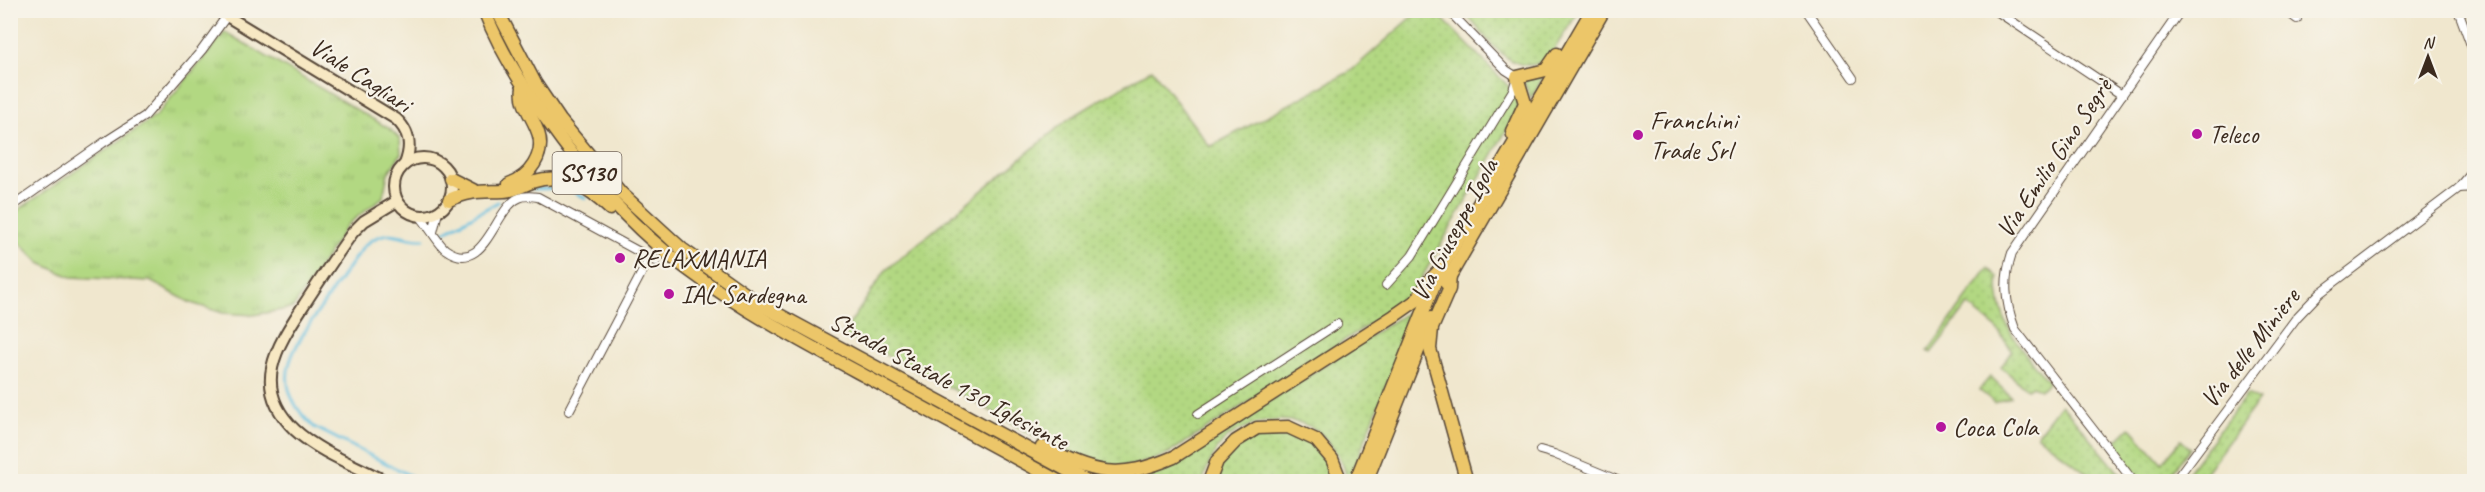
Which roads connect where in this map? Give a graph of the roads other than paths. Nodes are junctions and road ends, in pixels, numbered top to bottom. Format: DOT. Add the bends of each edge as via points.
graph roads {
  1 [pos="484,10"];
  2 [pos="497,10"];
  3 [pos="1448,10"];
  4 [pos="1592,10"];
  5 [pos="1604,10"];
  6 [pos="1806,10"];
  7 [pos="1995,10"];
  8 [pos="2181,10"];
  9 [pos="2285,10"];
  10 [pos="2458,10"];
  11 [pos="221,14"];
  12 [pos="2297,19"];
  13 [pos="1580,30"];
  14 [pos="2475,53"];
  15 [pos="1517,77"];
  16 [pos="1853,78"];
  17 [pos="523,87"];
  18 [pos="2122,95"];
  19 [pos="1515,141"];
  20 [pos="410,146"];
  21 [pos="423,158"];
  22 [pos="405,164"];
  23 [pos="2475,170"];
  24 [pos="451,179"];
  25 [pos="2475,187"];
  26 [pos="2459,188"];
  27 [pos="473,190"];
  28 [pos="495,190"];
  29 [pos="449,200"];
  30 [pos="397,201"];
  31 [pos="10,208"];
  32 [pos="438,212"];
  33 [pos="420,216"];
  34 [pos="433,232"];
  35 [pos="646,233"];
  36 [pos="1445,272"];
  37 [pos="1386,285"];
  38 [pos="1337,324"];
  39 [pos="569,411"];
  40 [pos="1198,414"];
  41 [pos="1003,435"];
  42 [pos="1540,450"];
  43 [pos="387,482"];
  44 [pos="1060,482"];
  45 [pos="1089,482"];
  46 [pos="1209,482"];
  47 [pos="1341,482"];
  48 [pos="1355,482"];
  49 [pos="1366,482"];
  50 [pos="1467,482"];
  51 [pos="1622,482"];
  52 [pos="2134,482"];
  53 [pos="2174,482"];
  1 -- 17 [label="main road, Strada Statale 130 Iglesiente / SS130"];
  2 -- 41 [label="main road, Strada Statale 130 Iglesiente / SS130" via="535,83 560,120 621,192 682,249 761,305"];
  3 -- 15 [label="street"];
  4 -- 13 [label="main road, Via Giuseppe Igola"];
  5 -- 36 [label="main road, Via Giuseppe Igola"];
  6 -- 16 [label="street"];
  7 -- 18 [label="street"];
  8 -- 18 [label="street, Via Emilio Gino Segrè"];
  9 -- 12 [label="street"];
  10 -- 14 [label="street"];
  11 -- 20 [label="main road, Viale Cagliari" via="396,118 406,131"];
  11 -- 31 [label="street" via="195,58 145,116"];
  13 -- 15 [label="main road" via="1568,38 1546,70"];
  13 -- 19 [label="main road, Via Giuseppe Igola"];
  15 -- 19 [label="main road" via="1525,103 1512,131"];
  15 -- 37 [label="street" via="1513,90 1412,256"];
  17 -- 28 [label="main road" via="521,98 537,127 537,160 518,181"];
  17 -- 35 [label="main road, Strada Statale 130 Iglesiente / SS130" via="573,158"];
  18 -- 52 [label="street, Via Emilio Gino Segrè" via="2012,253 2006,287 2015,329"];
  19 -- 36 [label="main road, Via Giuseppe Igola"];
  20 -- 21 [label="main road, Viale Cagliari"];
  20 -- 22 [label="main road, Viale Cagliari"];
  21 -- 22 [label="main road"];
  21 -- 24 [label="main road" via="440,164"];
  22 -- 30 [label="main road" via="394,181"];
  23 -- 26 [label="street, Via delle Miniere"];
  24 -- 27 [label="main road"];
  24 -- 29 [label="main road"];
  25 -- 26 [label="street"];
  26 -- 53 [label="street, Via delle Miniere" via="2319,293 2297,316"];
  27 -- 28 [label="main road"];
  27 -- 29 [label="main road"];
  28 -- 35 [label="main road" via="505,191 550,178 572,182 586,188 635,234"];
  29 -- 32 [label="main road"];
  30 -- 33 [label="main road" via="408,213"];
  30 -- 43 [label="main road" via="353,232 280,342 271,371 277,408 296,431 320,448"];
  32 -- 33 [label="main road"];
  32 -- 34 [label="street"];
  33 -- 34 [label="street"];
  34 -- 39 [label="street" via="448,250 471,253 485,244 512,203 530,196 546,200 653,259"];
  35 -- 44 [label="main road, Strada Statale 130 Iglesiente / SS130" via="685,268 751,312"];
  36 -- 41 [label="main road" via="1429,281 1417,300 1394,316 1174,457 1151,467 1113,472 1092,470 1020,436"];
  36 -- 48 [label="main road, Via Giuseppe Igola"];
  36 -- 49 [label="main road, Via Giuseppe Igola"];
  36 -- 50 [label="main road" via="1449,289 1432,328 1430,349"];
  38 -- 40 [label="street"];
  41 -- 45 [label="main road, Strada Statale 130 Iglesiente / SS130"];
  42 -- 51 [label="street"];
  46 -- 47 [label="main road" via="1217,461 1236,441 1257,428 1288,427 1316,440 1332,459"];
}
